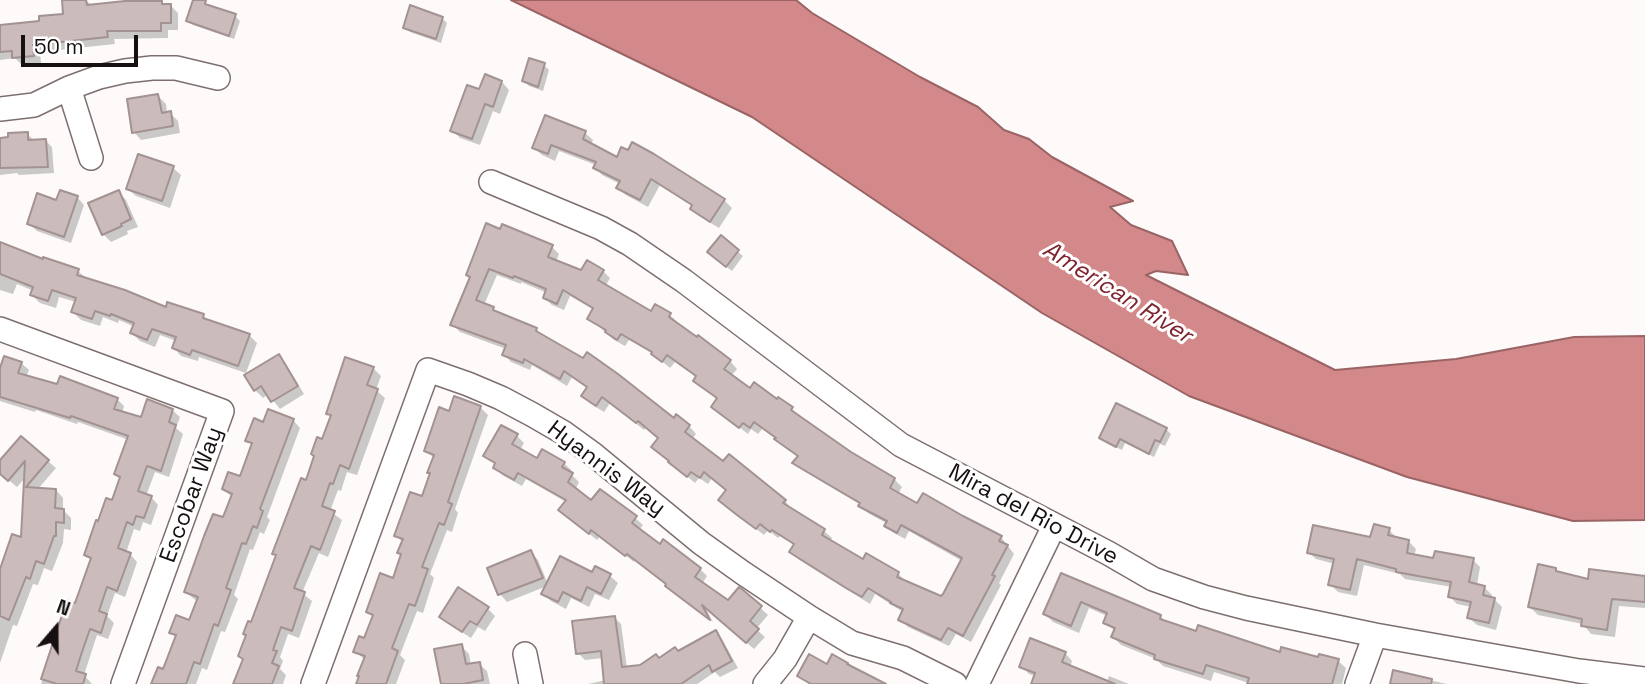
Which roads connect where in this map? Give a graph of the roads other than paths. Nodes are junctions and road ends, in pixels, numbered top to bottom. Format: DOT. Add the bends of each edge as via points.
graph roads {
  1 [pos="218,78"];
  2 [pos="69,88"];
  3 [pos="0,109"];
  4 [pos="90,158"];
  5 [pos="491,182"];
  6 [pos="0,329"];
  7 [pos="1054,526"];
  8 [pos="809,617"];
  9 [pos="1375,635"];
  10 [pos="525,654"];
  11 [pos="1645,678"];
  12 [pos="123,684"];
  13 [pos="313,684"];
  14 [pos="531,684"];
  15 [pos="765,684"];
  16 [pos="955,684"];
  17 [pos="977,684"];
  18 [pos="1357,684"];
  1 -- 2 [label="street" via="176,68 152,68 99,77"];
  2 -- 3 [label="street" via="34,105"];
  2 -- 4 [label="street"];
  5 -- 7 [label="street, Mira del Rio Drive" via="630,244 901,445"];
  6 -- 12 [label="street, Escobar Way" via="222,411"];
  7 -- 9 [label="street, Mira del Rio Drive" via="1153,579 1204,597"];
  7 -- 17 [label="street"];
  8 -- 13 [label="street, Hyannis Way" via="701,542 564,433 501,398 428,370"];
  8 -- 15 [label="street"];
  8 -- 16 [label="street, Hyannis Way" via="852,643 903,657"];
  9 -- 11 [label="street, Mira del Rio Drive"];
  9 -- 18 [label="street"];
  10 -- 14 [label="street"];
}
